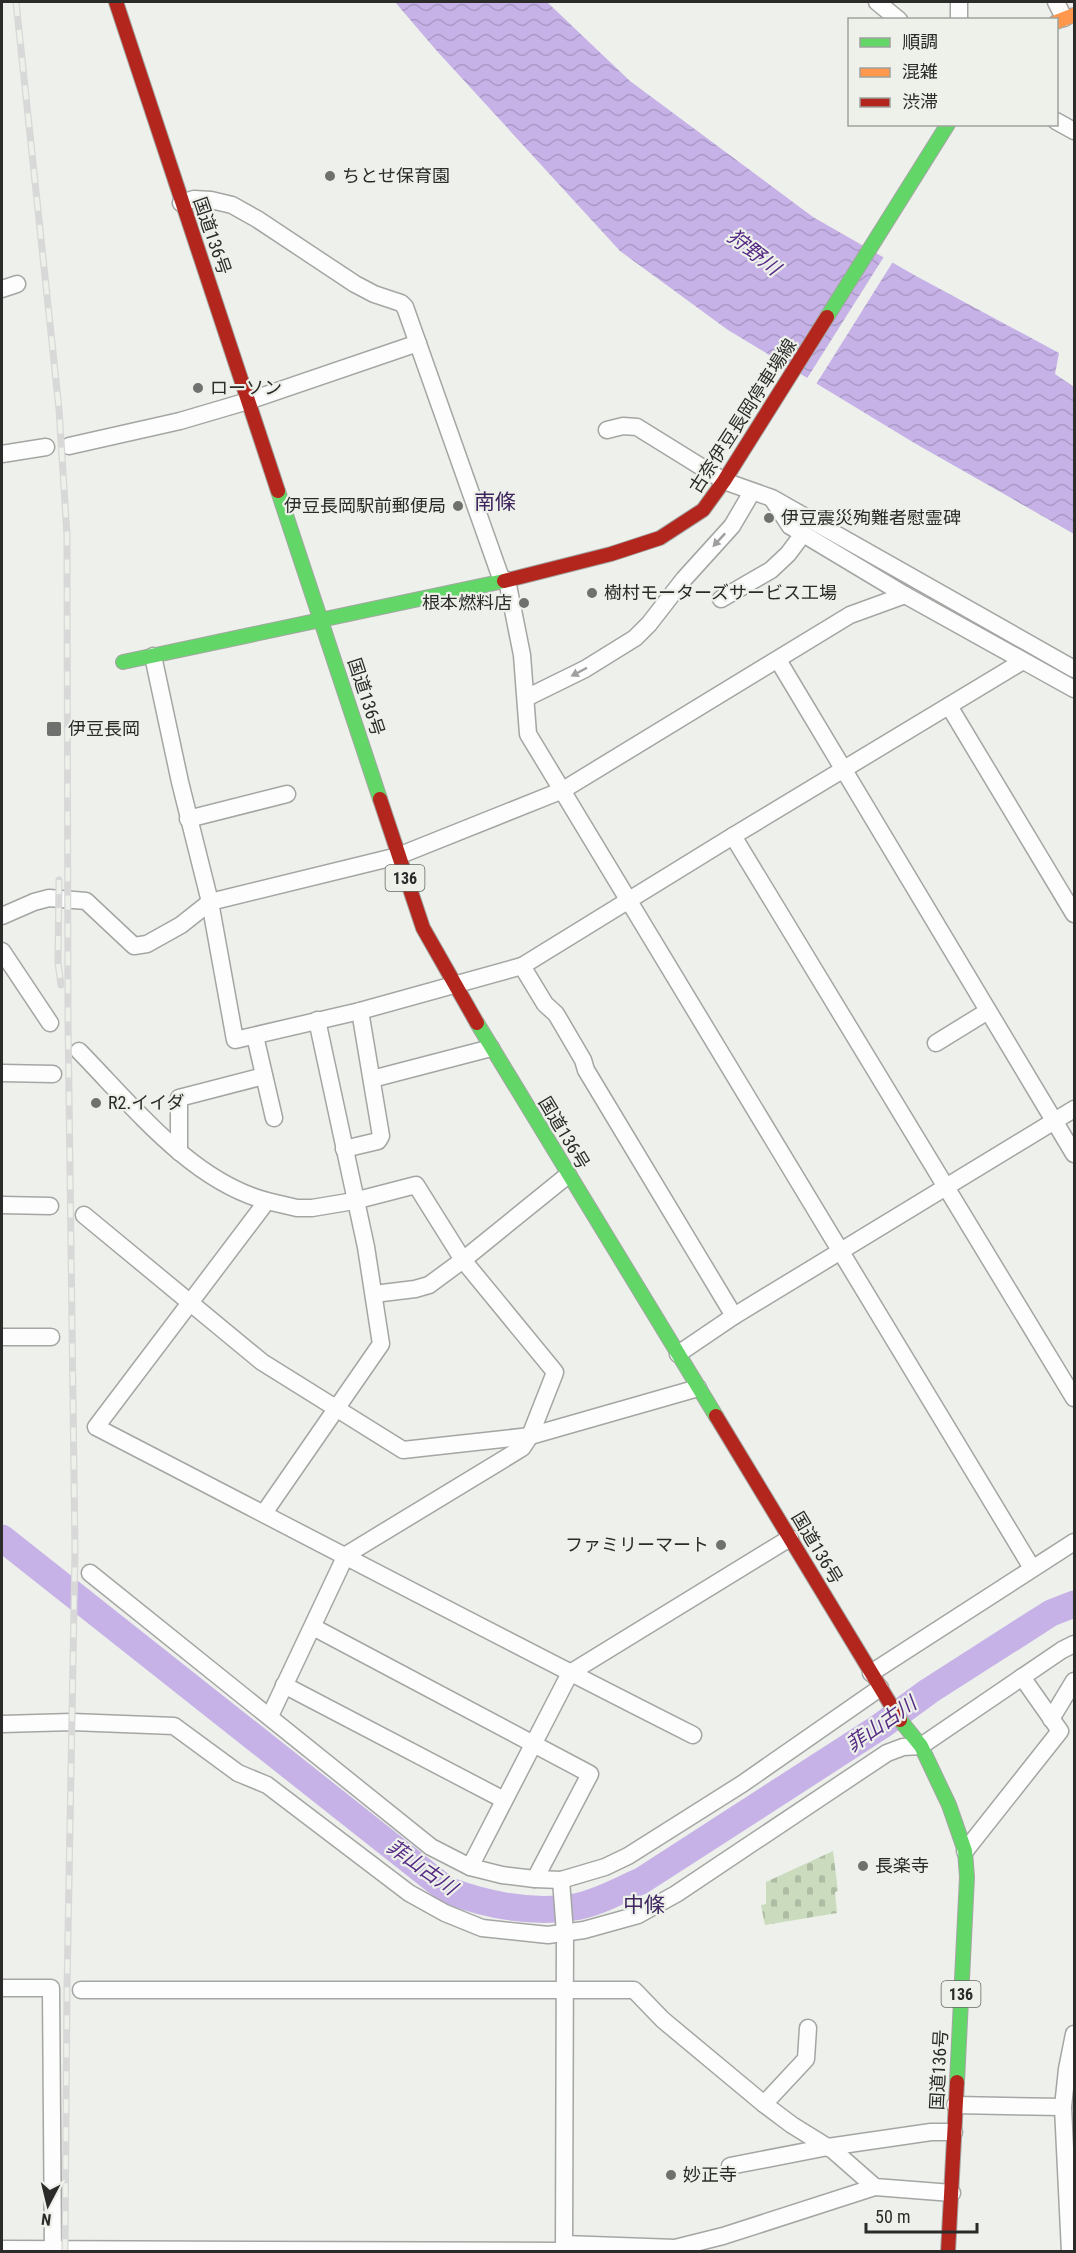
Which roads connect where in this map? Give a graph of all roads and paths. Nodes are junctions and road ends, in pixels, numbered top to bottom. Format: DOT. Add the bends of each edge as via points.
graph roads {
  1 [pos="116,2"];
  2 [pos="877,2"];
  3 [pos="959,2"];
  4 [pos="1056,2"];
  5 [pos="897,18"];
  6 [pos="959,18"];
  7 [pos="1065,18"];
  8 [pos="1058,122"];
  9 [pos="947,126"];
  10 [pos="1074,131"];
  11 [pos="181,202"];
  12 [pos="418,343"];
  13 [pos="248,401"];
  14 [pos="607,430"];
  15 [pos="69,446"];
  16 [pos="46,447"];
  17 [pos="2,454"];
  18 [pos="724,481"];
  19 [pos="752,492"];
  20 [pos="772,498"];
  21 [pos="803,534"];
  22 [pos="505,581"];
  23 [pos="905,595"];
  24 [pos="722,599"];
  25 [pos="322,620"];
  26 [pos="153,656"];
  27 [pos="778,660"];
  28 [pos="123,662"];
  29 [pos="1023,662"];
  30 [pos="1074,669"];
  31 [pos="1074,689"];
  32 [pos="526,698"];
  33 [pos="949,706"];
  34 [pos="843,771"];
  35 [pos="563,790"];
  36 [pos="287,794"];
  37 [pos="188,819"];
  38 [pos="733,836"];
  39 [pos="398,856"];
  40 [pos="628,901"];
  41 [pos="210,902"];
  42 [pos="1074,914"];
  43 [pos="2,916"];
  44 [pos="2,951"];
  45 [pos="522,966"];
  46 [pos="454,986"];
  47 [pos="360,1011"];
  48 [pos="988,1011"];
  49 [pos="317,1020"];
  50 [pos="50,1023"];
  51 [pos="255,1036"];
  52 [pos="936,1043"];
  53 [pos="491,1048"];
  54 [pos="79,1052"];
  55 [pos="2,1073"];
  56 [pos="53,1074"];
  57 [pos="264,1076"];
  58 [pos="372,1079"];
  59 [pos="1074,1110"];
  60 [pos="274,1118"];
  61 [pos="1055,1121"];
  62 [pos="344,1149"];
  63 [pos="179,1152"];
  64 [pos="1074,1154"];
  65 [pos="568,1175"];
  66 [pos="947,1187"];
  67 [pos="354,1200"];
  68 [pos="267,1201"];
  69 [pos="2,1205"];
  70 [pos="50,1206"];
  71 [pos="84,1215"];
  72 [pos="840,1252"];
  73 [pos="463,1260"];
  74 [pos="374,1294"];
  75 [pos="191,1302"];
  76 [pos="735,1316"];
  77 [pos="2,1337"];
  78 [pos="51,1337"];
  79 [pos="678,1354"];
  80 [pos="698,1388"];
  81 [pos="1074,1398"];
  82 [pos="336,1408"];
  83 [pos="530,1436"];
  84 [pos="264,1513"];
  85 [pos="790,1538"];
  86 [pos="1074,1542"];
  87 [pos="346,1555"];
  88 [pos="1032,1568"];
  89 [pos="90,1573"];
  90 [pos="313,1627"];
  91 [pos="1074,1644"];
  92 [pos="570,1673"];
  93 [pos="871,1673"];
  94 [pos="1022,1677"];
  95 [pos="1074,1681"];
  96 [pos="284,1685"];
  97 [pos="883,1693"];
  98 [pos="270,1716"];
  99 [pos="1050,1719"];
  100 [pos="2,1724"];
  101 [pos="693,1735"];
  102 [pos="534,1744"];
  103 [pos="921,1746"];
  104 [pos="504,1800"];
  105 [pos="965,1851"];
  106 [pos="470,1867"];
  107 [pos="535,1879"];
  108 [pos="561,1882"];
  109 [pos="565,1931"];
  110 [pos="2,1988"];
  111 [pos="81,1990"];
  112 [pos="564,1990"];
  113 [pos="808,2028"];
  114 [pos="1074,2034"];
  115 [pos="764,2104"];
  116 [pos="955,2105"];
  117 [pos="1063,2107"];
  118 [pos="954,2132"];
  119 [pos="828,2147"];
  120 [pos="730,2166"];
  121 [pos="875,2187"];
  122 [pos="952,2193"];
  123 [pos="2,2249"];
  124 [pos="564,2249"];
  125 [pos="52,2250"];
  126 [pos="660,2250"];
  127 [pos="948,2252"];
  128 [pos="1070,2252"];
  1 -- 11 [label="main road, 国道136号 / 136"];
  2 -- 5 [label="street"];
  3 -- 6 [label="street"];
  4 -- 7 [label="street"];
  8 -- 10 [label="street"];
  9 -- 18 [label="main road, 古奈伊豆長岡停車場線"];
  11 -- 12 [label="street" via="194,199 232,205 355,284 401,303"];
  11 -- 13 [label="main road, 国道136号 / 136"];
  12 -- 13 [label="street"];
  12 -- 22 [label="street"];
  13 -- 15 [label="street"];
  13 -- 25 [label="main road, 国道136号 / 136"];
  14 -- 18 [label="street" via="637,427"];
  16 -- 17 [label="street"];
  18 -- 19 [label="street"];
  18 -- 22 [label="main road, 古奈伊豆長岡停車場線" via="704,510 660,538"];
  19 -- 20 [label="street"];
  19 -- 32 [label="street, one-way" via="732,526 635,638 585,669"];
  20 -- 21 [label="street" via="789,526"];
  20 -- 30 [label="street"];
  21 -- 23 [label="street"];
  21 -- 24 [label="street" via="771,570"];
  22 -- 25 [label="main road, 古奈伊豆長岡停車場線"];
  22 -- 32 [label="street" via="522,656"];
  23 -- 27 [label="street" via="850,615"];
  23 -- 29 [label="street"];
  25 -- 26 [label="main road, 古奈伊豆長岡停車場線"];
  25 -- 39 [label="main road, 国道136号 / 136"];
  26 -- 28 [label="main road, 古奈伊豆長岡停車場線"];
  26 -- 37 [label="street"];
  27 -- 34 [label="street"];
  27 -- 35 [label="street"];
  29 -- 31 [label="street"];
  29 -- 33 [label="street"];
  32 -- 35 [label="street" via="528,734"];
  33 -- 34 [label="street"];
  33 -- 42 [label="street"];
  34 -- 38 [label="street"];
  34 -- 48 [label="street"];
  35 -- 39 [label="street"];
  35 -- 40 [label="street"];
  36 -- 37 [label="street"];
  37 -- 41 [label="street"];
  38 -- 40 [label="street"];
  38 -- 66 [label="street"];
  39 -- 41 [label="street"];
  39 -- 46 [label="main road, 国道136号 / 136" via="423,928"];
  40 -- 45 [label="street"];
  40 -- 72 [label="street"];
  41 -- 43 [label="street" via="182,925 147,944 134,946 86,901 49,898"];
  41 -- 51 [label="street" via="235,1040"];
  44 -- 50 [label="street"];
  45 -- 46 [label="street"];
  45 -- 76 [label="street" via="545,1004 556,1014"];
  46 -- 47 [label="street"];
  46 -- 53 [label="main road, 国道136号 / 136"];
  47 -- 49 [label="street"];
  47 -- 58 [label="street"];
  48 -- 52 [label="street"];
  48 -- 61 [label="street"];
  49 -- 51 [label="street"];
  49 -- 62 [label="street"];
  51 -- 57 [label="street"];
  53 -- 58 [label="street"];
  53 -- 65 [label="main road, 国道136号 / 136"];
  54 -- 63 [label="street"];
  55 -- 56 [label="street"];
  57 -- 60 [label="street"];
  57 -- 63 [label="street" via="179,1098"];
  58 -- 62 [label="street" via="381,1138"];
  59 -- 61 [label="street"];
  61 -- 64 [label="street"];
  61 -- 66 [label="street"];
  62 -- 67 [label="street"];
  63 -- 68 [label="street" via="228,1186"];
  65 -- 73 [label="street"];
  65 -- 79 [label="main road, 国道136号 / 136"];
  66 -- 72 [label="street"];
  66 -- 81 [label="street"];
  67 -- 68 [label="street" via="302,1209"];
  67 -- 73 [label="street" via="416,1185"];
  67 -- 74 [label="street"];
  68 -- 75 [label="street"];
  69 -- 70 [label="street"];
  71 -- 75 [label="street"];
  72 -- 76 [label="street"];
  72 -- 88 [label="street"];
  73 -- 74 [label="street" via="424,1288"];
  73 -- 83 [label="street" via="555,1372"];
  74 -- 82 [label="street" via="381,1344"];
  75 -- 82 [label="street" via="262,1362"];
  75 -- 84 [label="street" via="96,1427"];
  76 -- 79 [label="street"];
  77 -- 78 [label="street"];
  79 -- 80 [label="main road, 国道136号 / 136"];
  80 -- 83 [label="street"];
  80 -- 85 [label="main road, 国道136号 / 136"];
  82 -- 83 [label="street" via="403,1450"];
  82 -- 84 [label="street"];
  83 -- 87 [label="street" via="522,1448"];
  84 -- 87 [label="street"];
  85 -- 92 [label="street"];
  85 -- 93 [label="main road, 国道136号 / 136"];
  86 -- 88 [label="street"];
  87 -- 90 [label="street"];
  87 -- 92 [label="street"];
  88 -- 93 [label="street"];
  89 -- 98 [label="street"];
  90 -- 96 [label="street"];
  90 -- 102 [label="street"];
  91 -- 94 [label="street"];
  92 -- 101 [label="street"];
  92 -- 102 [label="street"];
  93 -- 97 [label="main road, 国道136号 / 136"];
  94 -- 99 [label="street"];
  94 -- 103 [label="street"];
  95 -- 99 [label="street"];
  96 -- 98 [label="street"];
  96 -- 104 [label="street"];
  97 -- 103 [label="main road, 国道136号 / 136"];
  97 -- 108 [label="street" via="628,1856"];
  98 -- 106 [label="street" via="431,1847"];
  99 -- 105 [label="street" via="1060,1731"];
  100 -- 109 [label="street" via="174,1726 238,1773 267,1785 409,1893 445,1913 482,1928 525,1934"];
  102 -- 104 [label="street"];
  102 -- 107 [label="street" via="590,1774"];
  103 -- 105 [label="main road, 国道136号 / 136" via="950,1805"];
  103 -- 109 [label="street" via="894,1749 676,1894 638,1915 584,1930"];
  104 -- 106 [label="street"];
  105 -- 116 [label="main road, 国道136号 / 136" via="967,1877"];
  106 -- 107 [label="street"];
  107 -- 108 [label="street"];
  108 -- 109 [label="street"];
  109 -- 112 [label="street"];
  110 -- 125 [label="street" via="51,1988"];
  111 -- 112 [label="street"];
  112 -- 115 [label="street" via="634,1989 670,2025"];
  112 -- 124 [label="street"];
  113 -- 115 [label="street" via="806,2059"];
  114 -- 117 [label="street"];
  115 -- 119 [label="street"];
  116 -- 117 [label="street"];
  116 -- 118 [label="main road, 国道136号 / 136"];
  117 -- 128 [label="street"];
  118 -- 119 [label="street"];
  118 -- 122 [label="main road, 国道136号 / 136"];
  119 -- 120 [label="street"];
  119 -- 121 [label="street"];
  121 -- 122 [label="street"];
  121 -- 126 [label="street" via="723,2236"];
  122 -- 127 [label="main road, 国道136号 / 136"];
  123 -- 125 [label="street"];
  124 -- 125 [label="street"];
  124 -- 126 [label="street"];
}
